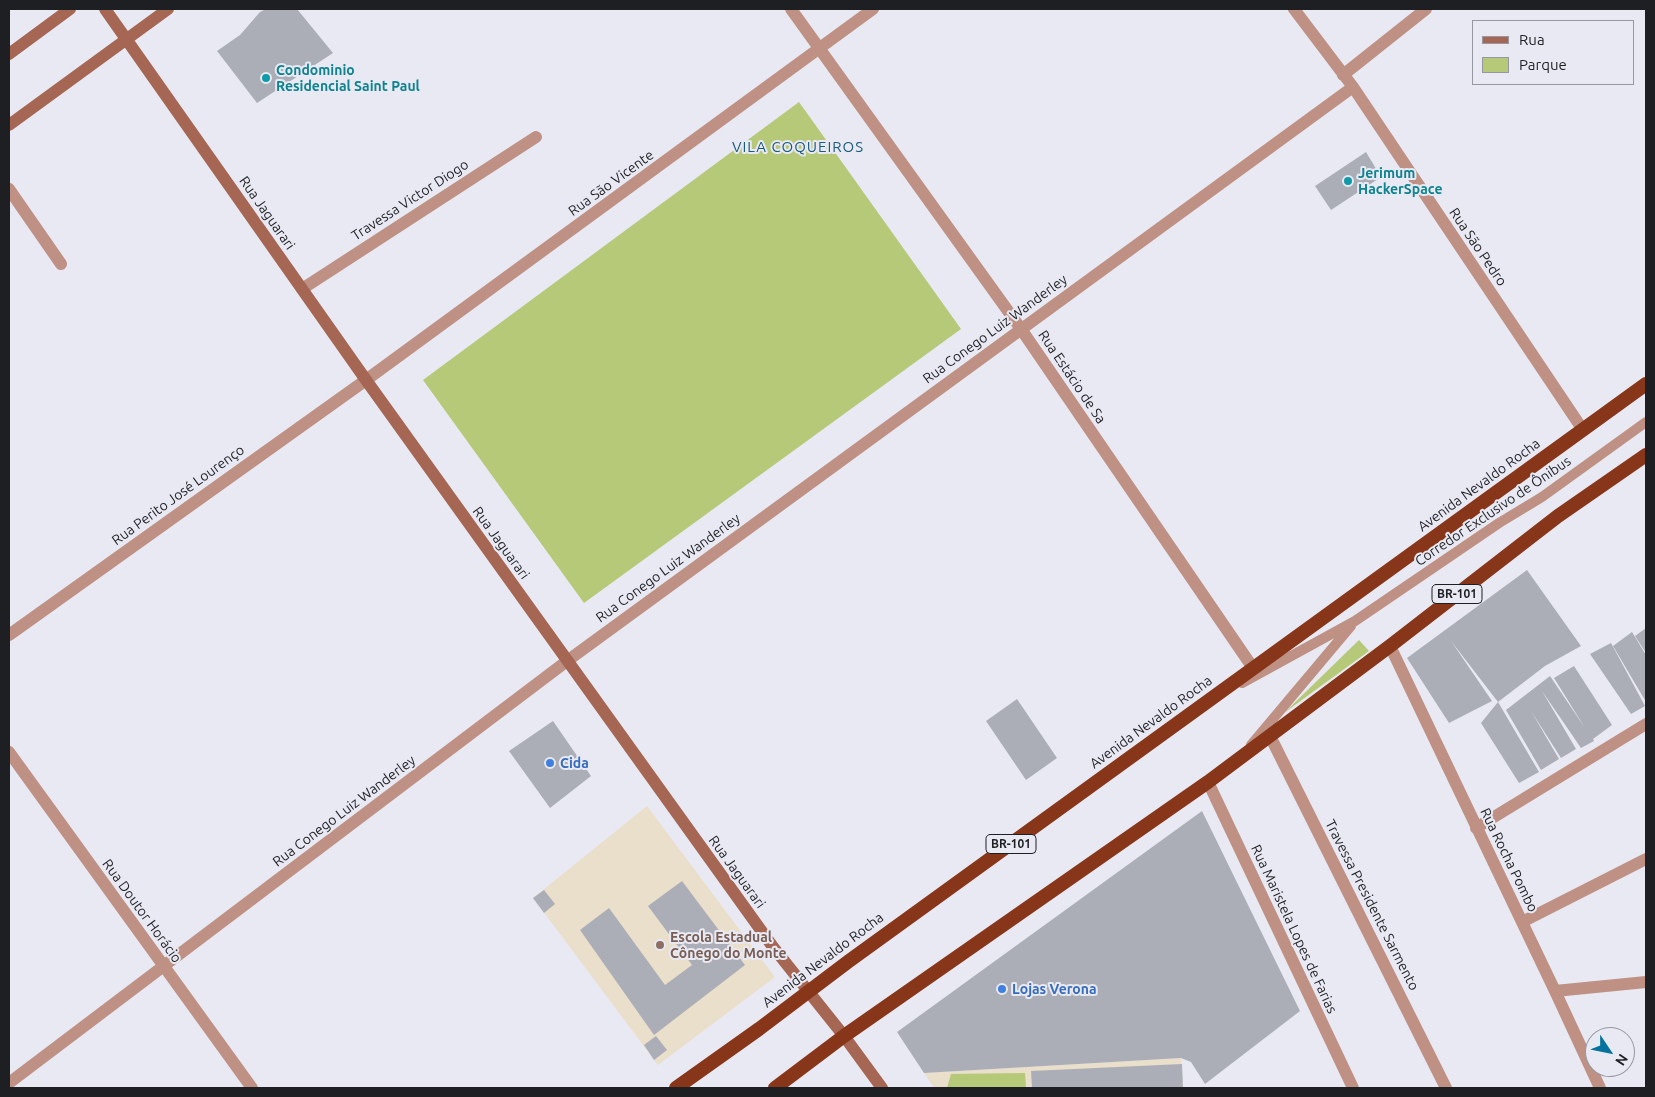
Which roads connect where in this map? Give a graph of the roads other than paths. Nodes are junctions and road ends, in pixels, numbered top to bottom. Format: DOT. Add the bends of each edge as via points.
graph roads {
  1 [pos="70,9"];
  2 [pos="105,9"];
  3 [pos="168,9"];
  4 [pos="791,9"];
  5 [pos="873,9"];
  6 [pos="1294,9"];
  7 [pos="1426,9"];
  8 [pos="127,38"];
  9 [pos="820,48"];
  10 [pos="9,54"];
  11 [pos="1343,75"];
  12 [pos="1352,87"];
  13 [pos="9,125"];
  14 [pos="536,137"];
  15 [pos="9,189"];
  16 [pos="61,264"];
  17 [pos="302,289"];
  18 [pos="1020,329"];
  19 [pos="366,380"];
  20 [pos="1646,384"];
  21 [pos="1646,422"];
  22 [pos="1583,430"];
  23 [pos="1646,455"];
  24 [pos="1354,621"];
  25 [pos="9,635"];
  26 [pos="1390,646"];
  27 [pos="567,661"];
  28 [pos="1253,668"];
  29 [pos="1202,705"];
  30 [pos="1646,724"];
  31 [pos="1270,736"];
  32 [pos="9,752"];
  33 [pos="1241,757"];
  34 [pos="1208,782"];
  35 [pos="1476,828"];
  36 [pos="1646,859"];
  37 [pos="1522,922"];
  38 [pos="163,966"];
  39 [pos="1646,982"];
  40 [pos="1555,991"];
  41 [pos="808,992"];
  42 [pos="844,1036"];
  43 [pos="9,1083"];
  44 [pos="252,1088"];
  45 [pos="676,1088"];
  46 [pos="774,1088"];
  47 [pos="882,1088"];
  48 [pos="1353,1088"];
  49 [pos="1446,1088"];
  50 [pos="1600,1088"];
  1 -- 10 [label="main road"];
  2 -- 8 [label="main road, Rua Jaguarari"];
  3 -- 8 [label="main road"];
  4 -- 9 [label="street, Rua Estácio de Sa"];
  5 -- 9 [label="street, Rua São Vicente"];
  6 -- 11 [label="street, Rua São Pedro"];
  7 -- 11 [label="street"];
  8 -- 13 [label="main road"];
  8 -- 17 [label="main road, Rua Jaguarari"];
  9 -- 18 [label="street, Rua Estácio de Sa"];
  9 -- 19 [label="street, Rua São Vicente"];
  11 -- 12 [label="street, Rua São Pedro"];
  12 -- 18 [label="street, Rua Conego Luiz Wanderley"];
  12 -- 22 [label="street, Rua São Pedro"];
  14 -- 17 [label="street, Travessa Victor Diogo"];
  15 -- 16 [label="street"];
  17 -- 19 [label="main road, Rua Jaguarari"];
  18 -- 27 [label="street, Rua Conego Luiz Wanderley"];
  18 -- 28 [label="street, Rua Estácio de Sa"];
  19 -- 25 [label="street, Rua Perito José Lourenço"];
  19 -- 27 [label="main road, Rua Jaguarari"];
  20 -- 22 [label="highway, Avenida Nevaldo Rocha / BR-101"];
  21 -- 24 [label="lane, Corredor Exclusivo de Ônibus" via="1542,497"];
  22 -- 28 [label="highway, Avenida Nevaldo Rocha / BR-101"];
  23 -- 26 [label="highway, BR-101" via="1558,516"];
  24 -- 29 [label="lane, Corredor Exclusivo de Ônibus"];
  24 -- 33 [label="lane, Corredor Exclusivo de Ônibus"];
  26 -- 31 [label="highway, BR-101"];
  26 -- 35 [label="street, Rua Rocha Pombo"];
  27 -- 38 [label="street, Rua Conego Luiz Wanderley"];
  27 -- 41 [label="main road, Rua Jaguarari" via="772,947"];
  28 -- 29 [label="highway, Avenida Nevaldo Rocha / BR-101"];
  29 -- 41 [label="highway, Avenida Nevaldo Rocha / BR-101"];
  30 -- 35 [label="street"];
  31 -- 33 [label="highway, BR-101"];
  31 -- 49 [label="street, Travessa Presidente Sarmento"];
  32 -- 38 [label="street, Rua Doutor Horácio"];
  33 -- 34 [label="highway, BR-101"];
  34 -- 42 [label="highway, BR-101"];
  34 -- 48 [label="street, Rua Maristela Lopes de Farias"];
  35 -- 37 [label="street, Rua Rocha Pombo"];
  36 -- 37 [label="street"];
  37 -- 40 [label="street, Rua Rocha Pombo"];
  38 -- 43 [label="street, Rua Conego Luiz Wanderley"];
  38 -- 44 [label="street, Rua Doutor Horácio"];
  39 -- 40 [label="street"];
  40 -- 50 [label="street, Rua Rocha Pombo"];
  41 -- 42 [label="main road, Rua Jaguarari"];
  41 -- 45 [label="highway, Avenida Nevaldo Rocha / BR-101"];
  42 -- 46 [label="highway, BR-101"];
  42 -- 47 [label="main road, Rua Jaguarari"];
}
